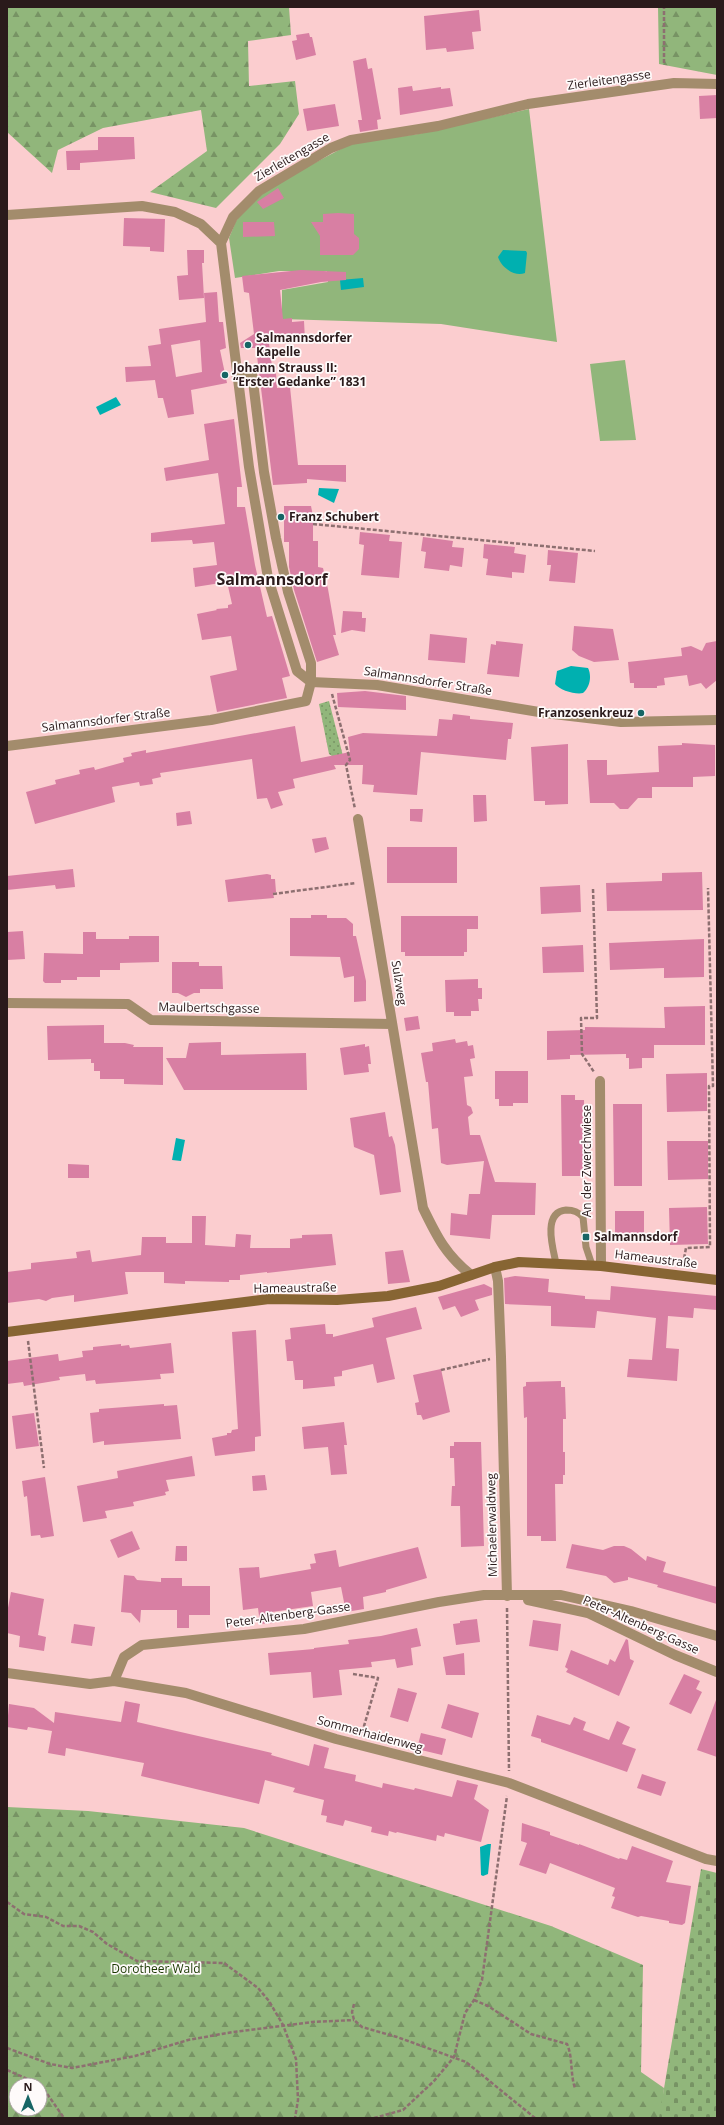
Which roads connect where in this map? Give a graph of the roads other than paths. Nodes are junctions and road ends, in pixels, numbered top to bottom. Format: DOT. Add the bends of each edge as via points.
graph roads {
  1 [pos="717,84"];
  2 [pos="7,216"];
  3 [pos="221,243"];
  4 [pos="236,374"];
  5 [pos="274,523"];
  6 [pos="259,526"];
  7 [pos="311,682"];
  8 [pos="717,720"];
  9 [pos="7,746"];
  10 [pos="358,819"];
  11 [pos="7,1003"];
  12 [pos="392,1024"];
  13 [pos="600,1080"];
  14 [pos="556,1263"];
  15 [pos="597,1266"];
  16 [pos="495,1267"];
  17 [pos="471,1275"];
  18 [pos="717,1280"];
  19 [pos="7,1332"];
  20 [pos="507,1596"];
  21 [pos="717,1636"];
  22 [pos="717,1672"];
  23 [pos="7,1673"];
  24 [pos="114,1681"];
  25 [pos="717,1861"];
  1 -- 3 [label="street, Zierleitengasse" via="674,83 528,104 438,126 351,140 331,148 260,191 233,217"];
  2 -- 3 [label="street" via="142,206 175,212 201,224"];
  3 -- 4 [label="street"];
  4 -- 5 [label="street" via="252,373"];
  4 -- 6 [label="street"];
  5 -- 6 [label="street"];
  5 -- 7 [label="street" via="288,592 310,664"];
  6 -- 7 [label="street" via="268,578 297,671"];
  7 -- 8 [label="street, Salmannsdorfer Straße" via="377,685 545,713 621,722"];
  7 -- 9 [label="street, Salmannsdorfer Straße" via="306,701 211,720"];
  10 -- 12 [label="street, Sulzweg"];
  11 -- 12 [label="street, Maulbertschgasse" via="128,1004 151,1020"];
  12 -- 17 [label="street, Sulzweg" via="424,1208 441,1244 455,1262"];
  13 -- 15 [label="street, An der Zwerchwiese"];
  14 -- 15 [label="main road, Hameaustraße"];
  14 -- 15 [label="lane" via="551,1237 554,1218 562,1211 570,1210 578,1212 583,1217 586,1247"];
  14 -- 16 [label="main road, Hameaustraße" via="519,1262"];
  15 -- 18 [label="main road, Hameaustraße"];
  16 -- 17 [label="main road, Hameaustraße"];
  16 -- 20 [label="street, Michaelerwaldweg" via="498,1281 501,1357"];
  17 -- 19 [label="main road, Hameaustraße" via="423,1290 369,1298 269,1299"];
  20 -- 21 [label="street, Peter-Altenberg-Gasse" via="561,1595 631,1611"];
  20 -- 22 [label="street, Peter-Altenberg-Gasse" via="588,1613 675,1655"];
  20 -- 24 [label="street, Peter-Altenberg-Gasse" via="484,1595 439,1602 304,1629 142,1644 124,1657"];
  23 -- 24 [label="street, Sommerhaidenweg" via="90,1684"];
  24 -- 25 [label="street, Sommerhaidenweg" via="186,1693 358,1745 509,1783"];
}
